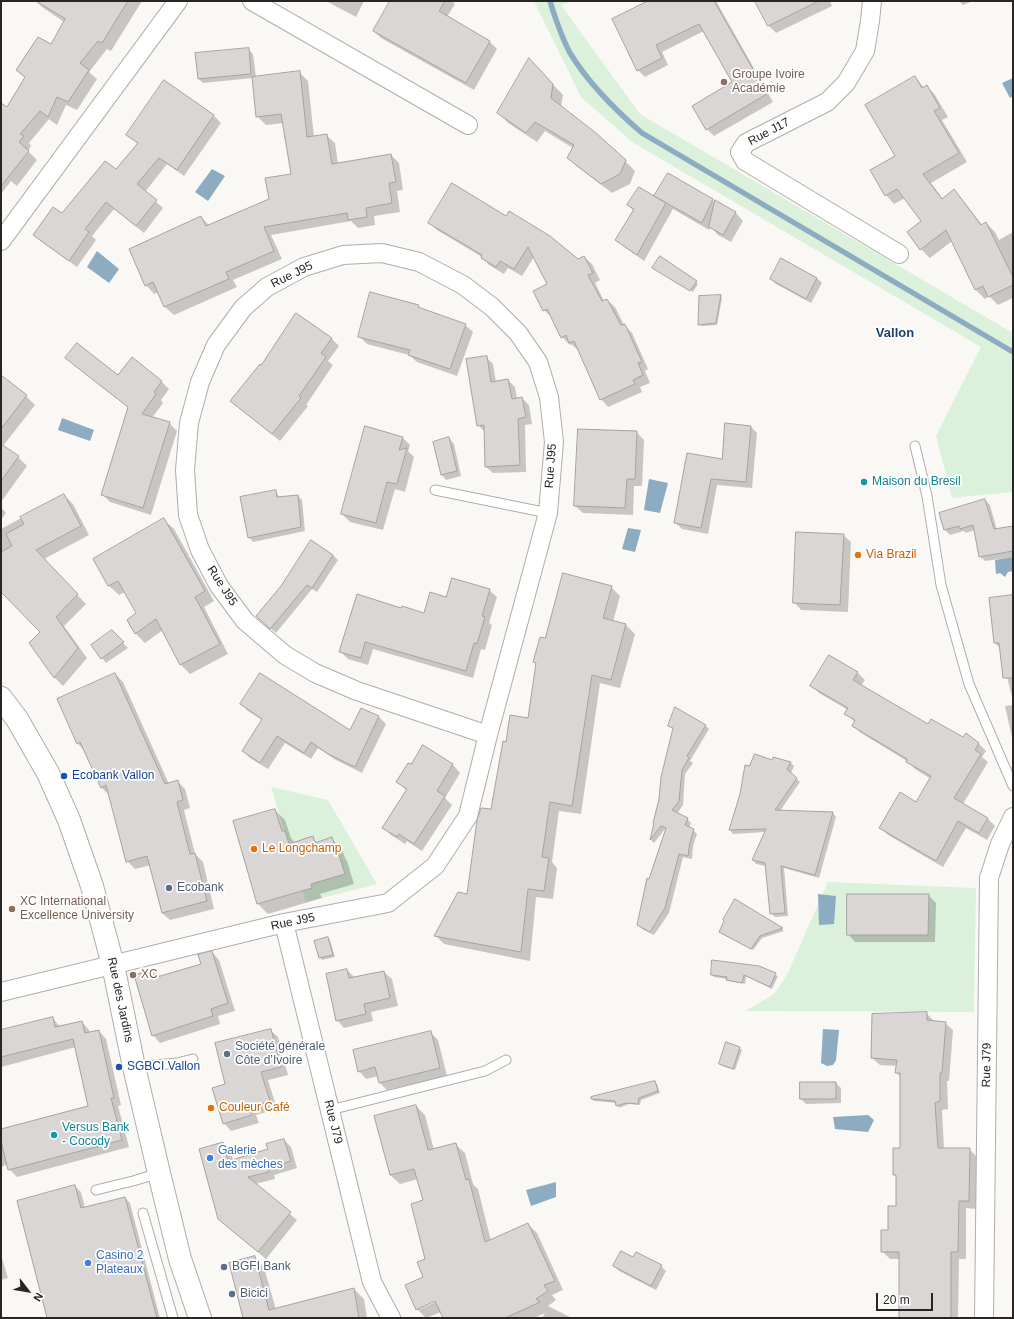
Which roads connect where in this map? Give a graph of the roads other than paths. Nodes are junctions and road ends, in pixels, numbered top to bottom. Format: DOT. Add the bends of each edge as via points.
graph roads {
  1 [pos="178,1"];
  2 [pos="252,1"];
  3 [pos="872,1"];
  4 [pos="468,125"];
  5 [pos="1,241"];
  6 [pos="900,254"];
  7 [pos="915,446"];
  8 [pos="435,490"];
  9 [pos="548,513"];
  10 [pos="1,698"];
  11 [pos="488,735"];
  12 [pos="1013,786"];
  13 [pos="1013,817"];
  14 [pos="284,924"];
  15 [pos="113,965"];
  16 [pos="1,992"];
  17 [pos="193,1059"];
  18 [pos="506,1060"];
  19 [pos="134,1068"];
  20 [pos="330,1110"];
  21 [pos="159,1172"];
  22 [pos="96,1190"];
  23 [pos="142,1213"];
  24 [pos="173,1318"];
  25 [pos="200,1318"];
  26 [pos="391,1318"];
  27 [pos="984,1318"];
  1 -- 5 [label="street"];
  2 -- 4 [label="street"];
  3 -- 6 [label="street, Rue J17" via="865,51 846,83 827,102 746,143 740,152 745,161"];
  7 -- 12 [label="lane" via="927,496 941,585 969,684"];
  8 -- 9 [label="lane"];
  9 -- 11 [label="street, Rue J95"];
  9 -- 11 [label="street, Rue J95" via="554,442 549,397 538,362 518,333 492,307 463,285 419,262 382,252 343,255 304,267 267,287 242,308 216,345 200,382 189,423 185,470 188,515 200,550 216,580 245,621 285,655 315,674"];
  10 -- 15 [label="main road, Rue des Jardins" via="17,719 48,773 69,820 92,886"];
  11 -- 14 [label="street, Rue J95" via="468,816 435,866 388,903"];
  13 -- 27 [label="street, Rue J79" via="1000,844 989,878"];
  14 -- 15 [label="street, Rue J95"];
  14 -- 20 [label="street, Rue J79"];
  15 -- 16 [label="street, Rue J95"];
  15 -- 19 [label="main road, Rue des Jardins"];
  17 -- 19 [label="lane"];
  18 -- 20 [label="lane" via="485,1071"];
  19 -- 21 [label="main road, Rue des Jardins"];
  20 -- 26 [label="street, Rue J79" via="372,1282"];
  21 -- 22 [label="lane"];
  21 -- 25 [label="main road, Rue des Jardins" via="180,1258"];
  23 -- 24 [label="lane"];
}
